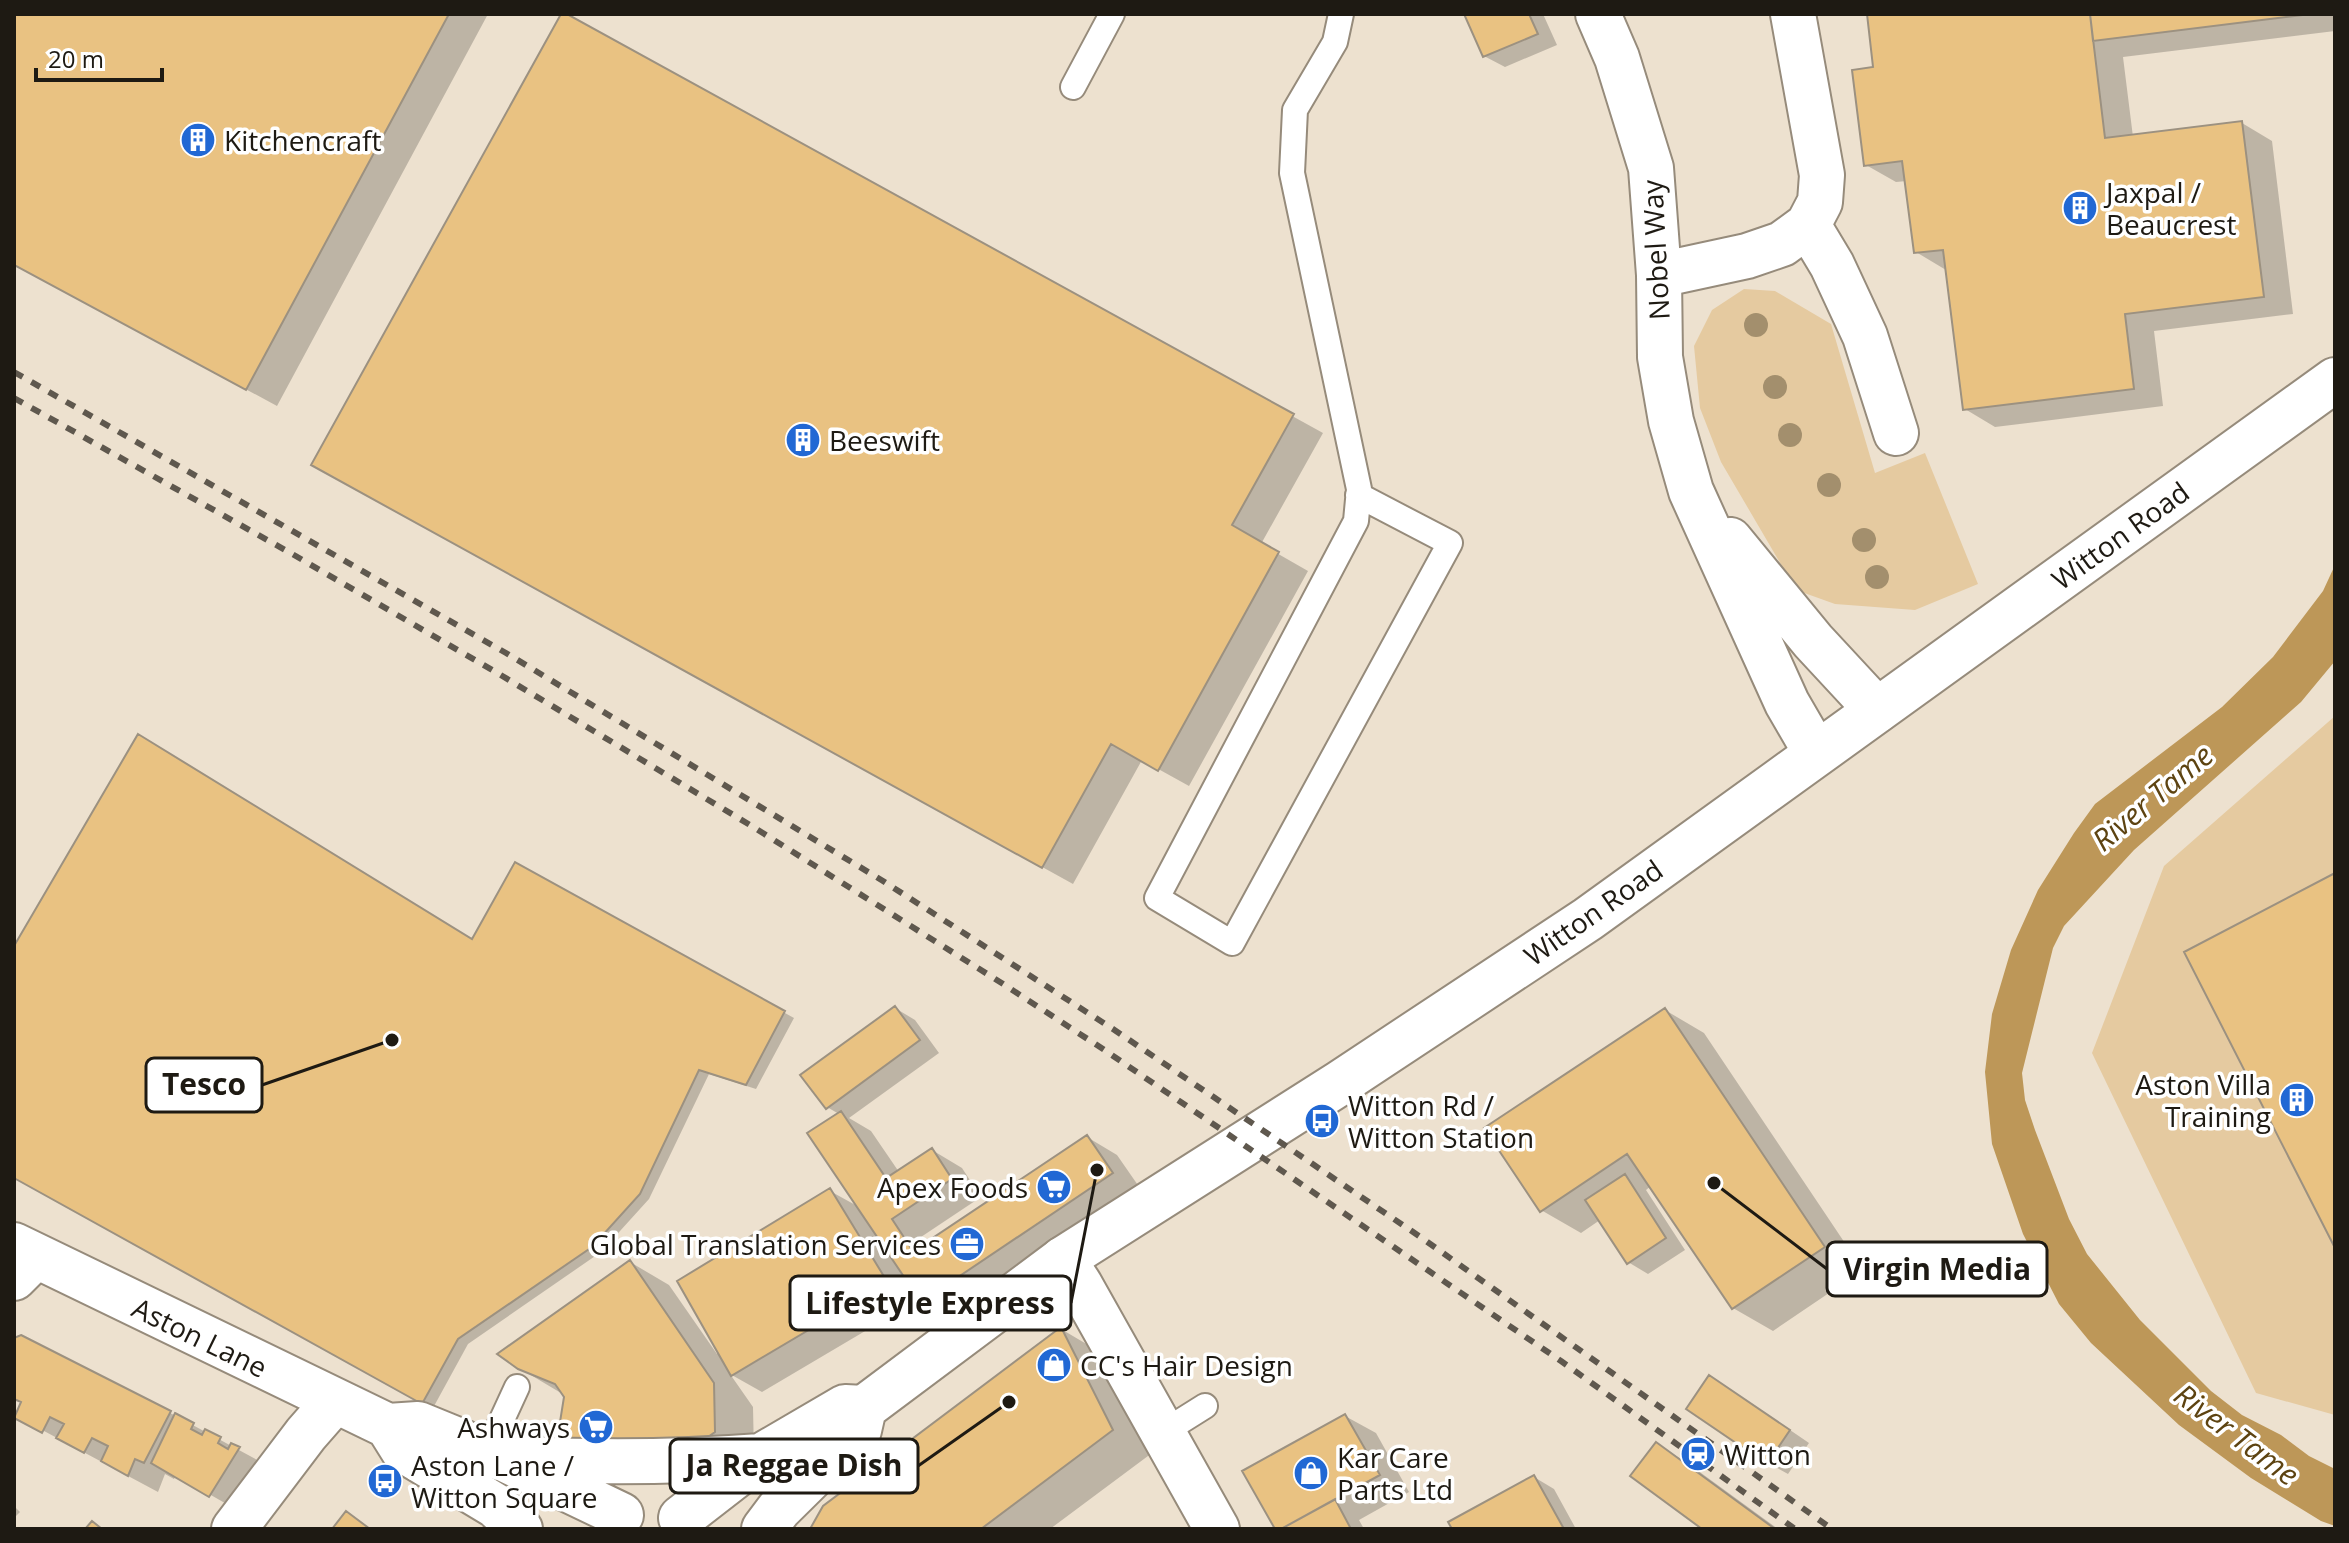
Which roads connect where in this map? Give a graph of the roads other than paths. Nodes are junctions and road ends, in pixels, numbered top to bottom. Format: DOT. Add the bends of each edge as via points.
graph roads {
  1 [pos="1112,14"];
  2 [pos="1341,14"];
  3 [pos="1598,14"];
  4 [pos="1793,14"];
  5 [pos="1073,87"];
  6 [pos="1808,225"];
  7 [pos="1659,275"];
  8 [pos="2322,388"];
  9 [pos="1896,433"];
  10 [pos="1691,491"];
  11 [pos="1358,495"];
  12 [pos="1877,710"];
  13 [pos="1816,753"];
  14 [pos="1063,1259"];
  15 [pos="21,1260"];
  16 [pos="517,1387"];
  17 [pos="334,1402"];
  18 [pos="1205,1406"];
  19 [pos="864,1408"];
  20 [pos="388,1426"];
  21 [pos="1162,1433"];
  22 [pos="496,1455"];
  23 [pos="761,1456"];
  24 [pos="608,1522"];
  25 [pos="690,1523"];
  26 [pos="234,1529"];
  27 [pos="520,1529"];
  28 [pos="764,1529"];
  29 [pos="1217,1529"];
  1 -- 5 [label="lane"];
  2 -- 11 [label="lane" via="1335,42 1295,110 1292,173"];
  3 -- 7 [label="main road, Nobel Way" via="1651,168"];
  4 -- 6 [label="main road" via="1822,175 1820,202"];
  6 -- 7 [label="main road" via="1782,244 1747,256"];
  6 -- 9 [label="main road" via="1865,336"];
  7 -- 10 [label="main road, Nobel Way" via="1660,357"];
  8 -- 12 [label="main road, Witton Road"];
  10 -- 12 [label="main road, Nobel Way" via="1813,641"];
  10 -- 13 [label="main road, Nobel Way" via="1787,703"];
  11 -- 11 [label="lane" via="1356,521 1157,898 1232,943 1450,543"];
  12 -- 13 [label="main road, Witton Road"];
  13 -- 14 [label="main road, Witton Road" via="1588,919"];
  14 -- 19 [label="main road, Witton Road"];
  14 -- 21 [label="main road"];
  15 -- 17 [label="main road, Aston Lane"];
  16 -- 22 [label="lane"];
  17 -- 20 [label="main road, Aston Lane"];
  17 -- 26 [label="main road"];
  18 -- 21 [label="lane"];
  19 -- 23 [label="main road, Witton Road" via="845,1407"];
  19 -- 28 [label="main road, Witton Road" via="859,1430"];
  20 -- 22 [label="main road, Aston Lane" via="418,1424"];
  20 -- 27 [label="main road, Aston Lane" via="403,1450 496,1506"];
  21 -- 29 [label="main road"];
  22 -- 23 [label="main road" via="595,1463"];
  22 -- 24 [label="main road, Aston Lane"];
  23 -- 25 [label="main road, Witton Road"];
  24 -- 25 [label="main road" via="652,1511"];
}
